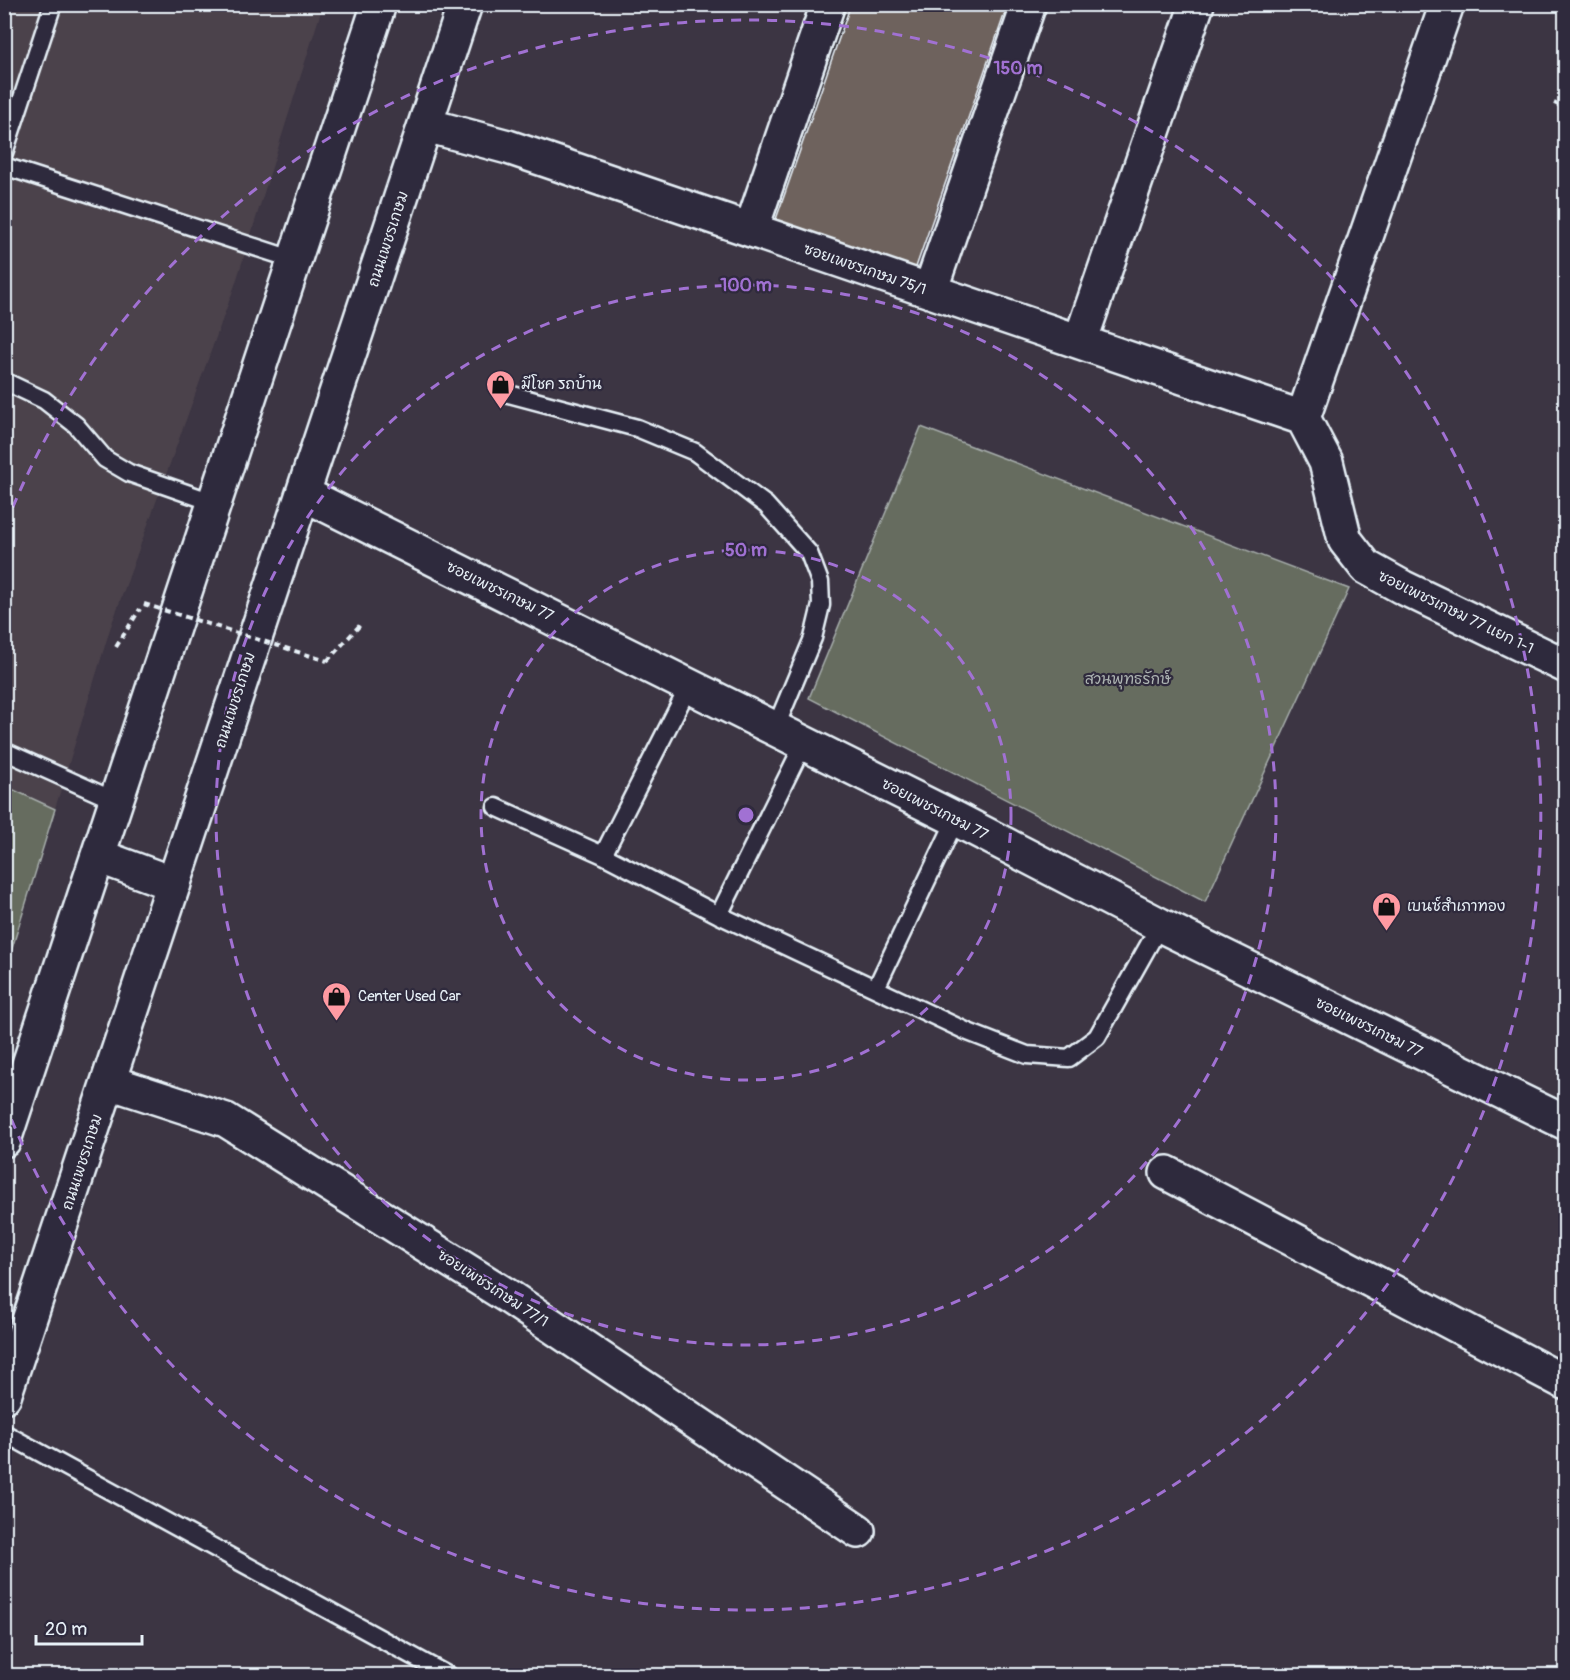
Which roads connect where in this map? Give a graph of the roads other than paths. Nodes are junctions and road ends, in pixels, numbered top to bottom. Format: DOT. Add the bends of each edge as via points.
graph roads {
  1 [pos="53,4"];
  2 [pos="379,4"];
  3 [pos="465,4"];
  4 [pos="828,4"];
  5 [pos="1029,4"];
  6 [pos="1197,4"];
  7 [pos="1447,4"];
  8 [pos="426,125"];
  9 [pos="4,153"];
  10 [pos="4,166"];
  11 [pos="751,230"];
  12 [pos="295,260"];
  13 [pos="930,291"];
  14 [pos="1080,342"];
  15 [pos="4,381"];
  16 [pos="501,392"];
  17 [pos="1303,418"];
  18 [pos="304,494"];
  19 [pos="214,503"];
  20 [pos="1566,666"];
  21 [pos="688,686"];
  22 [pos="789,736"];
  23 [pos="4,751"];
  24 [pos="118,802"];
  25 [pos="496,807"];
  26 [pos="956,819"];
  27 [pos="603,855"];
  28 [pos="98,856"];
  29 [pos="174,884"];
  30 [pos="719,915"];
  31 [pos="1160,925"];
  32 [pos="876,987"];
  33 [pos="109,1082"];
  34 [pos="1566,1123"];
  35 [pos="4,1140"];
  36 [pos="1167,1173"];
  37 [pos="1566,1383"];
  38 [pos="4,1396"];
  39 [pos="4,1433"];
  40 [pos="858,1531"];
  41 [pos="449,1676"];
  1 -- 9 [label="lane"];
  2 -- 12 [label="street"];
  3 -- 8 [label="street, ถนนเพชรเกษม"];
  4 -- 11 [label="street"];
  5 -- 13 [label="street"];
  6 -- 14 [label="street"];
  7 -- 17 [label="street"];
  8 -- 11 [label="street, ซอยเพชรเกษม 75/1" via="507,147"];
  8 -- 18 [label="street, ถนนเพชรเกษม"];
  10 -- 12 [label="lane"];
  11 -- 13 [label="street, ซอยเพชรเกษม 75/1"];
  12 -- 19 [label="street"];
  13 -- 14 [label="street, ซอยเพชรเกษม 75/1"];
  14 -- 17 [label="street, ซอยเพชรเกษม 75/1"];
  15 -- 19 [label="lane" via="44,400 76,425 105,459 129,473"];
  16 -- 22 [label="lane" via="637,428 695,452 766,505 809,553 820,582 821,605"];
  17 -- 20 [label="street, ซอยเพชรเกษม 77 แยก 1-1" via="1326,462 1345,540 1366,567"];
  18 -- 21 [label="street, ซอยเพชรเกษม 77"];
  18 -- 29 [label="street, ถนนเพชรเกษม"];
  19 -- 24 [label="street"];
  21 -- 22 [label="street, ซอยเพชรเกษม 77"];
  21 -- 27 [label="lane"];
  22 -- 26 [label="street, ซอยเพชรเกษม 77"];
  22 -- 30 [label="lane"];
  23 -- 24 [label="lane"];
  24 -- 28 [label="street"];
  25 -- 27 [label="lane"];
  26 -- 31 [label="street, ซอยเพชรเกษม 77"];
  26 -- 32 [label="lane"];
  27 -- 30 [label="lane"];
  28 -- 29 [label="street"];
  28 -- 35 [label="street"];
  29 -- 33 [label="street, ถนนเพชรเกษม"];
  30 -- 32 [label="lane"];
  31 -- 32 [label="lane" via="1097,1037 1069,1058 1027,1054 968,1032"];
  31 -- 34 [label="street, ซอยเพชรเกษม 77"];
  33 -- 38 [label="street, ถนนเพชรเกษม"];
  33 -- 40 [label="street, ซอยเพชรเกษม 77/1" via="226,1120 509,1297"];
  36 -- 37 [label="street"];
  39 -- 41 [label="lane"];
}
